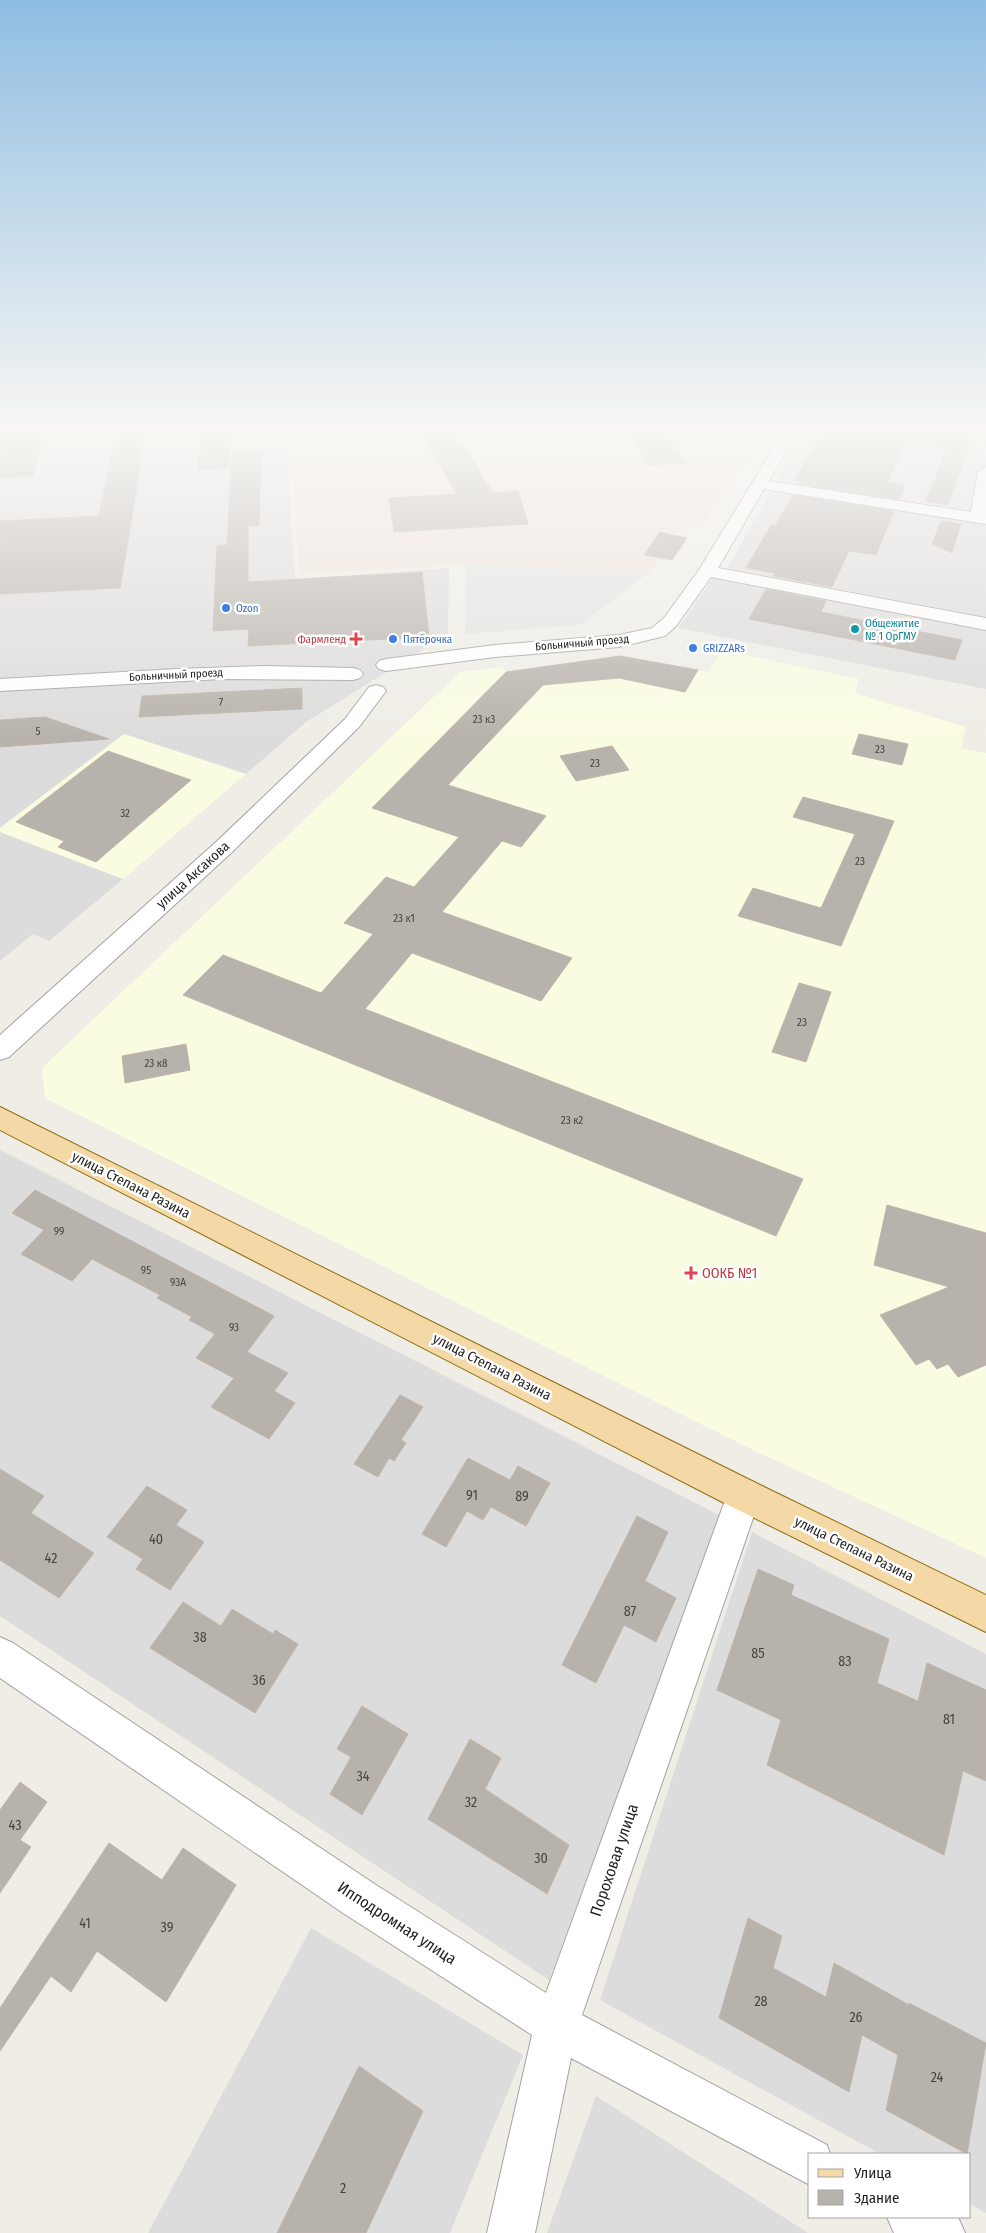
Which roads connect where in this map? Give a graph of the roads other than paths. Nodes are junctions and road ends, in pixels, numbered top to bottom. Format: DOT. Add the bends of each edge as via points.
graph roads {
  1 [pos="730,533"];
  2 [pos="707,572"];
  3 [pos="986,624"];
  4 [pos="459,656"];
  5 [pos="386,665"];
  6 [pos="353,674"];
  7 [pos="0,685"];
  8 [pos="389,686"];
  9 [pos="0,1050"];
  10 [pos="0,1118"];
  11 [pos="744,1495"];
  12 [pos="986,1614"];
  13 [pos="0,1656"];
  14 [pos="556,2025"];
  15 [pos="808,2161"];
  16 [pos="913,2218"];
  17 [pos="511,2233"];
  18 [pos="941,2233"];
  1 -- 2 [label="street"];
  2 -- 3 [label="street"];
  2 -- 4 [label="street, Больничный проезд" via="670,622 658,632 639,638"];
  4 -- 5 [label="street, Больничный проезд"];
  4 -- 8 [label="street, Больничный проезд"];
  5 -- 6 [label="street" via="370,664"];
  5 -- 8 [label="street" via="398,670 401,676"];
  6 -- 7 [label="street, Больничный проезд" via="195,674"];
  6 -- 8 [label="street" via="356,685"];
  8 -- 9 [label="street, улица Аксакова" via="223,848"];
  10 -- 11 [label="main road, улица Степана Разина"];
  11 -- 12 [label="main road, улица Степана Разина"];
  11 -- 14 [label="street, Пороховая улица"];
  13 -- 14 [label="street, Ипподромная улица" via="358,1898"];
  14 -- 15 [label="street, Ипподромная улица"];
  14 -- 17 [label="street, Пороховая улица"];
  16 -- 18 [label="street"];
}
